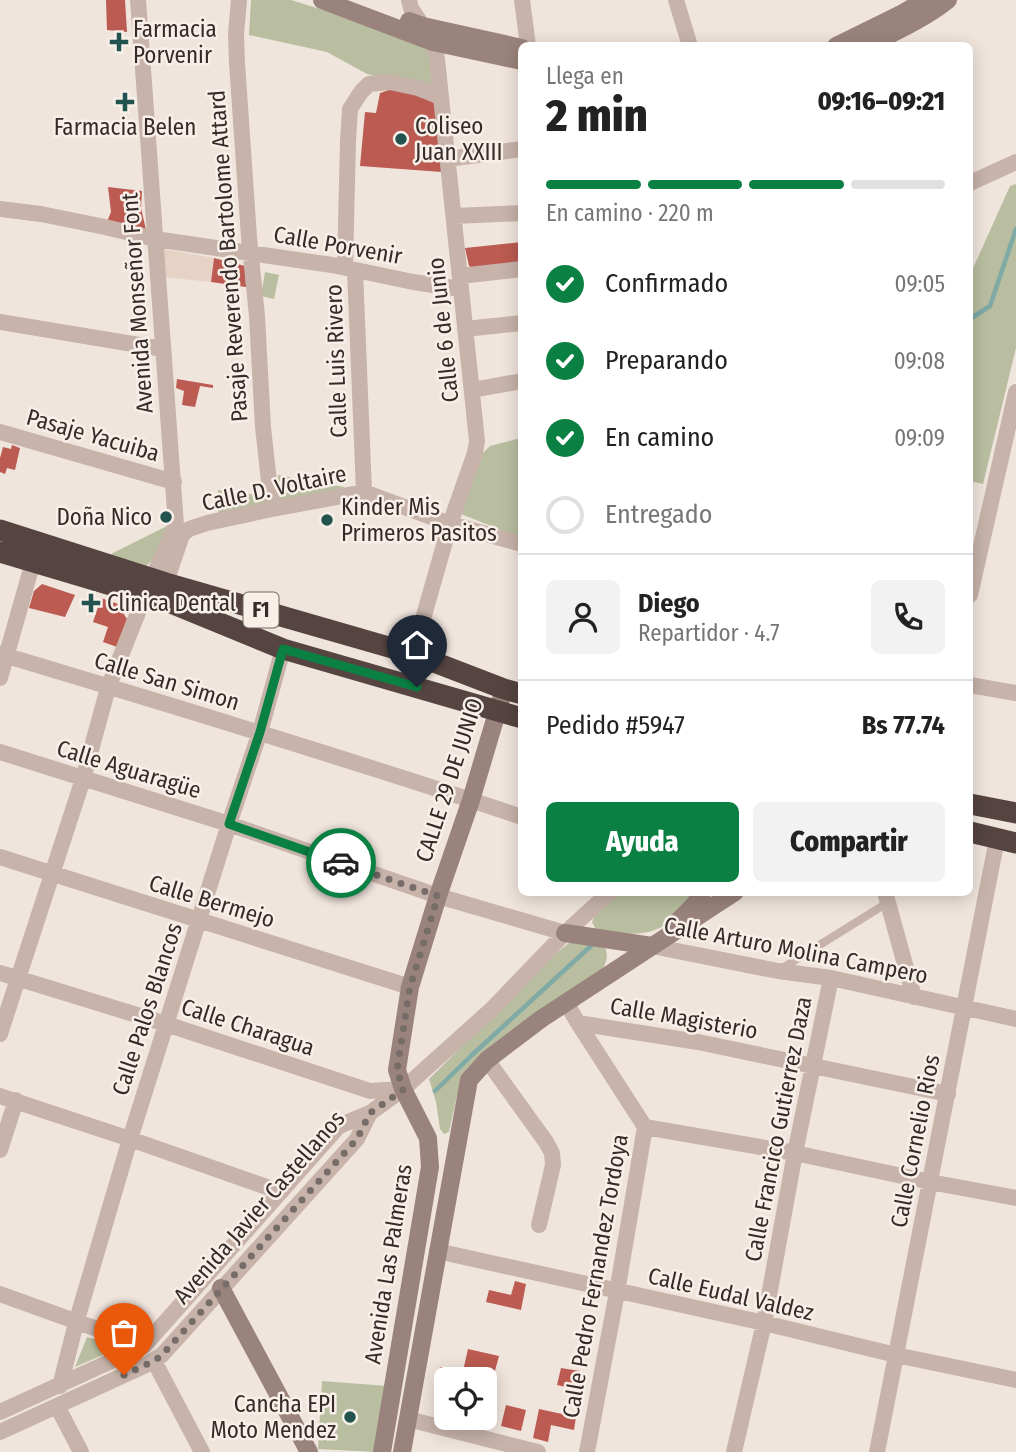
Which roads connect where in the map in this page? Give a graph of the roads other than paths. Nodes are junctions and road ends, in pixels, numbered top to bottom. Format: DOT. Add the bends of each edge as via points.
graph roads {
  1 [pos="138,0"];
  2 [pos="239,0"];
  3 [pos="321,0"];
  4 [pos="356,0"];
  5 [pos="409,0"];
  6 [pos="522,0"];
  7 [pos="676,0"];
  8 [pos="925,0"];
  9 [pos="948,0"];
  10 [pos="423,26"];
  11 [pos="433,42"];
  12 [pos="527,42"];
  13 [pos="689,42"];
  14 [pos="844,42"];
  15 [pos="875,42"];
  16 [pos="518,47"];
  17 [pos="518,60"];
  18 [pos="441,97"];
  19 [pos="518,150"];
  20 [pos="448,159"];
  21 [pos="1016,162"];
  22 [pos="973,182"];
  23 [pos="0,209"];
  24 [pos="518,213"];
  25 [pos="454,216"];
  26 [pos="155,239"];
  27 [pos="252,254"];
  28 [pos="350,269"];
  29 [pos="518,270"];
  30 [pos="461,283"];
  31 [pos="0,322"];
  32 [pos="518,323"];
  33 [pos="466,329"];
  34 [pos="163,349"];
  35 [pos="518,382"];
  36 [pos="472,390"];
  37 [pos="1016,392"];
  38 [pos="0,432"];
  39 [pos="174,482"];
  40 [pos="365,492"];
  41 [pos="272,509"];
  42 [pos="450,524"];
  43 [pos="0,530"];
  44 [pos="518,543"];
  45 [pos="0,552"];
  46 [pos="33,562"];
  47 [pos="973,576"];
  48 [pos="156,589"];
  49 [pos="283,649"];
  50 [pos="413,654"];
  51 [pos="3,655"];
  52 [pos="0,678"];
  53 [pos="973,686"];
  54 [pos="108,688"];
  55 [pos="513,692"];
  56 [pos="1016,693"];
  57 [pos="497,711"];
  58 [pos="518,717"];
  59 [pos="260,732"];
  60 [pos="0,752"];
  61 [pos="83,779"];
  62 [pos="471,800"];
  63 [pos="973,805"];
  64 [pos="1016,813"];
  65 [pos="518,816"];
  66 [pos="229,824"];
  67 [pos="973,833"];
  68 [pos="1007,841"];
  69 [pos="0,857"];
  70 [pos="52,875"];
  71 [pos="438,896"];
  72 [pos="606,896"];
  73 [pos="700,896"];
  74 [pos="729,896"];
  75 [pos="886,898"];
  76 [pos="199,920"];
  77 [pos="565,933"];
  78 [pos="600,939"];
  79 [pos="652,946"];
  80 [pos="778,971"];
  81 [pos="0,973"];
  82 [pos="609,976"];
  83 [pos="831,978"];
  84 [pos="18,979"];
  85 [pos="410,987"];
  86 [pos="914,997"];
  87 [pos="567,1004"];
  88 [pos="963,1008"];
  89 [pos="1016,1019"];
  90 [pos="578,1023"];
  91 [pos="166,1024"];
  92 [pos="0,1034"];
  93 [pos="487,1060"];
  94 [pos="813,1065"];
  95 [pos="403,1090"];
  96 [pos="947,1094"];
  97 [pos="8,1098"];
  98 [pos="370,1113"];
  99 [pos="645,1127"];
  100 [pos="428,1138"];
  101 [pos="130,1139"];
  102 [pos="457,1143"];
  103 [pos="0,1150"];
  104 [pos="795,1153"];
  105 [pos="930,1182"];
  106 [pos="281,1192"];
  107 [pos="1016,1198"];
  108 [pos="539,1225"];
  109 [pos="437,1251"];
  110 [pos="221,1288"];
  111 [pos="617,1292"];
  112 [pos="0,1294"];
  113 [pos="76,1322"];
  114 [pos="764,1323"];
  115 [pos="144,1346"];
  116 [pos="896,1355"];
  117 [pos="154,1361"];
  118 [pos="1016,1380"];
  119 [pos="60,1386"];
  120 [pos="57,1406"];
  121 [pos="0,1412"];
  122 [pos="408,1419"];
  123 [pos="0,1432"];
  124 [pos="81,1452"];
  125 [pos="202,1452"];
  126 [pos="309,1452"];
  127 [pos="382,1452"];
  128 [pos="402,1452"];
  129 [pos="538,1452"];
  130 [pos="587,1452"];
  131 [pos="734,1452"];
  132 [pos="877,1452"];
  1 -- 26 [label="street, Avenida Monseñor Font"];
  2 -- 27 [label="street, Pasaje Reverendo Bartolome Attard" via="237,63"];
  3 -- 11 [label="street"];
  4 -- 10 [label="street"];
  5 -- 10 [label="street, Calle 6 de Junio"];
  6 -- 12 [label="street"];
  7 -- 13 [label="street"];
  8 -- 14 [label="street"];
  9 -- 15 [label="street"];
  10 -- 11 [label="street, Calle 6 de Junio"];
  10 -- 16 [label="street"];
  11 -- 17 [label="street"];
  11 -- 18 [label="street, Calle 6 de Junio"];
  18 -- 20 [label="street, Calle 6 de Junio"];
  18 -- 28 [label="street, Calle Luis Rivero" via="390,82 369,84 350,109"];
  19 -- 20 [label="street"];
  20 -- 25 [label="street, Calle 6 de Junio"];
  21 -- 22 [label="street"];
  23 -- 26 [label="street, Calle Porvenir"];
  24 -- 25 [label="street"];
  25 -- 30 [label="street, Calle 6 de Junio"];
  26 -- 27 [label="street, Calle Porvenir"];
  26 -- 34 [label="street, Avenida Monseñor Font"];
  27 -- 28 [label="street, Calle Porvenir"];
  27 -- 41 [label="street, Pasaje Reverendo Bartolome Attard"];
  28 -- 30 [label="street, Calle Porvenir"];
  28 -- 40 [label="street, Calle Luis Rivero"];
  29 -- 30 [label="street, Calle Porvenir"];
  30 -- 33 [label="street, Calle 6 de Junio"];
  31 -- 34 [label="street"];
  32 -- 33 [label="street"];
  33 -- 36 [label="street, Calle 6 de Junio"];
  34 -- 39 [label="street, Avenida Monseñor Font"];
  35 -- 36 [label="street"];
  36 -- 42 [label="street, Calle 6 de Junio" via="475,453"];
  37 -- 47 [label="street"];
  38 -- 39 [label="street, Pasaje Yacuiba"];
  39 -- 48 [label="street, Avenida Monseñor Font" via="176,525"];
  40 -- 41 [label="street, Calle D. Voltaire"];
  40 -- 42 [label="street, Calle D. Voltaire"];
  41 -- 48 [label="street, Calle D. Voltaire" via="189,529"];
  42 -- 44 [label="street, Calle D. Voltaire"];
  42 -- 50 [label="street, Calle 6 de Junio"];
  43 -- 48 [label="highway, F1"];
  45 -- 46 [label="highway, F1"];
  46 -- 48 [label="highway, F1"];
  46 -- 51 [label="street"];
  48 -- 49 [label="highway, F1"];
  48 -- 50 [label="highway, F1"];
  48 -- 54 [label="street"];
  49 -- 57 [label="highway, F1"];
  49 -- 59 [label="street, Calle Palos Blancos"];
  50 -- 55 [label="highway, F1"];
  51 -- 52 [label="street"];
  51 -- 54 [label="street, Calle San Simon"];
  53 -- 56 [label="street"];
  54 -- 59 [label="street, Calle San Simon"];
  54 -- 61 [label="street"];
  55 -- 57 [label="street, CALLE 29 DE JUNIO"];
  57 -- 58 [label="highway, F1"];
  57 -- 62 [label="street, CALLE 29 DE JUNIO"];
  59 -- 62 [label="street, Calle San Simon"];
  59 -- 66 [label="street, Calle Palos Blancos"];
  60 -- 61 [label="street, Calle Aguaragüe"];
  61 -- 66 [label="street, Calle Aguaragüe"];
  61 -- 70 [label="street"];
  62 -- 65 [label="street, Calle San Simon"];
  62 -- 71 [label="street, CALLE 29 DE JUNIO"];
  63 -- 64 [label="highway"];
  66 -- 71 [label="street, Calle Aguaragüe"];
  66 -- 76 [label="street, Calle Palos Blancos"];
  67 -- 68 [label="highway"];
  68 -- 88 [label="street, Calle Cornelio Rios"];
  69 -- 70 [label="street, Calle Bermejo"];
  70 -- 76 [label="street, Calle Bermejo"];
  70 -- 84 [label="street"];
  71 -- 77 [label="street, Calle Aguaragüe"];
  71 -- 85 [label="street, CALLE 29 DE JUNIO"];
  72 -- 77 [label="street, Avenida Javier Castellanos"];
  73 -- 79 [label="street"];
  74 -- 79 [label="street"];
  75 -- 80 [label="lane"];
  75 -- 86 [label="street"];
  76 -- 85 [label="street, Calle Bermejo"];
  76 -- 91 [label="street, Calle Palos Blancos"];
  77 -- 78 [label="street, Calle Arturo Molina Campero"];
  77 -- 95 [label="street, Avenida Javier Castellanos" via="492,1009"];
  78 -- 79 [label="street, Calle Arturo Molina Campero"];
  78 -- 82 [label="street" via="615,949"];
  79 -- 80 [label="street, Calle Arturo Molina Campero"];
  79 -- 82 [label="street"];
  80 -- 83 [label="street, Calle Arturo Molina Campero"];
  81 -- 84 [label="street, Calle Charagua"];
  82 -- 87 [label="street"];
  83 -- 86 [label="street, Calle Arturo Molina Campero"];
  83 -- 94 [label="street, Calle Francico Gutierrez Daza"];
  84 -- 91 [label="street, Calle Charagua"];
  84 -- 92 [label="street"];
  85 -- 95 [label="street, CALLE 29 DE JUNIO" via="397,1070"];
  86 -- 88 [label="street, Calle Arturo Molina Campero"];
  87 -- 90 [label="street, Calle Pedro Fernandez Tordoya"];
  87 -- 93 [label="street"];
  88 -- 89 [label="street, Calle Arturo Molina Campero"];
  88 -- 96 [label="street, Calle Cornelio Rios"];
  90 -- 94 [label="street, Calle Magisterio"];
  90 -- 99 [label="street, Calle Pedro Fernandez Tordoya"];
  91 -- 95 [label="street, Calle Charagua" via="370,1091"];
  91 -- 101 [label="street, Calle Palos Blancos"];
  93 -- 102 [label="street" via="469,1080"];
  93 -- 108 [label="street" via="552,1153"];
  94 -- 96 [label="street, Calle Magisterio"];
  94 -- 104 [label="street, Calle Francico Gutierrez Daza"];
  95 -- 98 [label="street, Avenida Javier Castellanos"];
  95 -- 100 [label="street, Avenida Las Palmeras"];
  96 -- 105 [label="street, Calle Cornelio Rios"];
  97 -- 101 [label="street"];
  97 -- 103 [label="street"];
  98 -- 106 [label="street, Avenida Javier Castellanos" via="339,1126"];
  98 -- 110 [label="street, Avenida Javier Castellanos" via="357,1139"];
  99 -- 104 [label="street"];
  99 -- 111 [label="street, Calle Pedro Fernandez Tordoya"];
  100 -- 102 [label="street"];
  100 -- 127 [label="street, Avenida Las Palmeras" via="430,1167"];
  101 -- 106 [label="street"];
  101 -- 113 [label="street, Calle Palos Blancos"];
  102 -- 109 [label="street, Avenida Las Palmeras"];
  104 -- 105 [label="street"];
  104 -- 114 [label="street, Calle Francico Gutierrez Daza"];
  105 -- 107 [label="street"];
  105 -- 116 [label="street, Calle Cornelio Rios"];
  106 -- 115 [label="street, Avenida Javier Castellanos"];
  109 -- 111 [label="street, Calle Eudal Valdez"];
  109 -- 122 [label="street, Avenida Las Palmeras"];
  110 -- 117 [label="street, Avenida Javier Castellanos"];
  110 -- 126 [label="street"];
  111 -- 114 [label="street, Calle Eudal Valdez"];
  111 -- 130 [label="street, Calle Pedro Fernandez Tordoya"];
  112 -- 113 [label="street"];
  113 -- 115 [label="street"];
  113 -- 119 [label="street, Calle Palos Blancos"];
  114 -- 116 [label="street, Calle Eudal Valdez"];
  114 -- 131 [label="street, Calle Francico Gutierrez Daza"];
  115 -- 119 [label="street, Avenida Javier Castellanos"];
  116 -- 118 [label="street, Calle Eudal Valdez"];
  116 -- 132 [label="street, Calle Cornelio Rios"];
  117 -- 120 [label="street, Avenida Javier Castellanos"];
  117 -- 125 [label="street"];
  119 -- 121 [label="street, Avenida Javier Castellanos"];
  120 -- 123 [label="street, Avenida Javier Castellanos"];
  120 -- 124 [label="street"];
  122 -- 128 [label="street, Avenida Las Palmeras"];
  122 -- 129 [label="street"];
}
